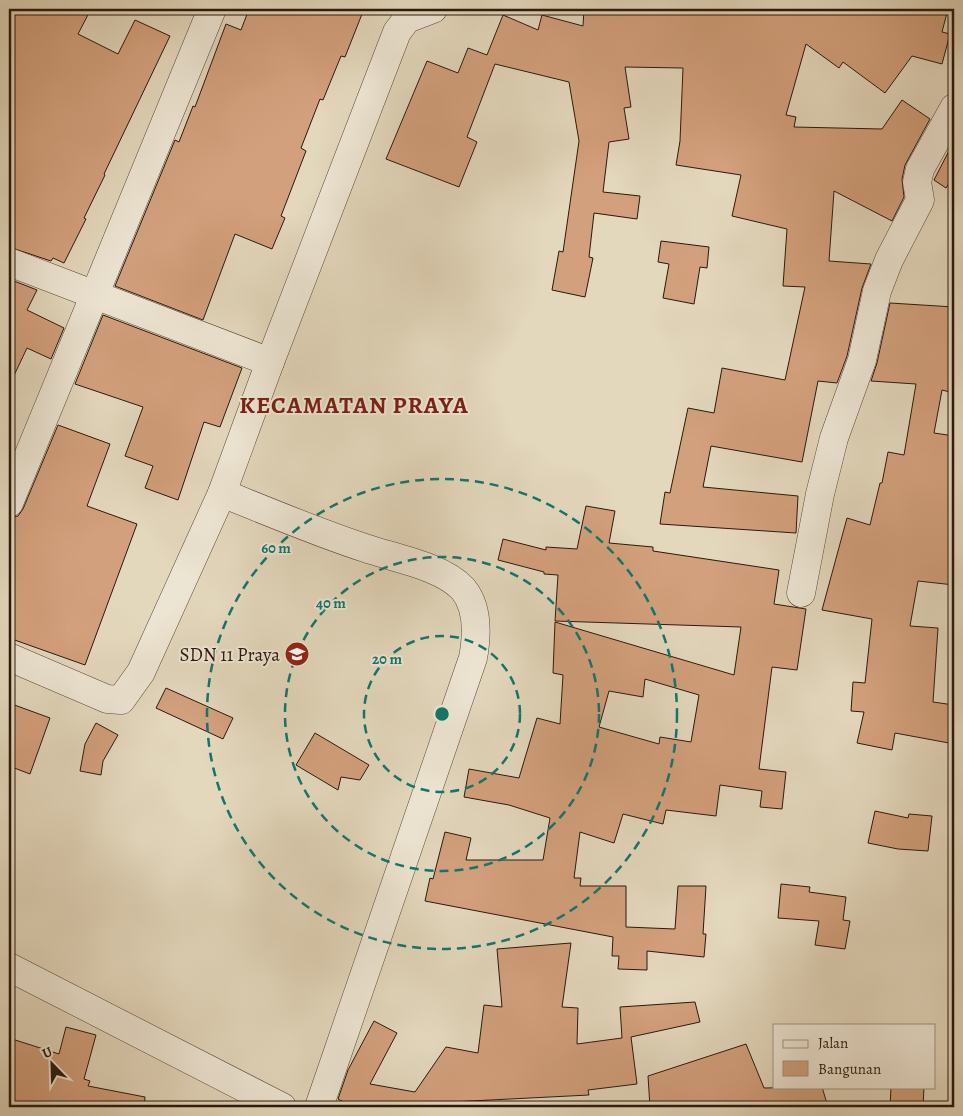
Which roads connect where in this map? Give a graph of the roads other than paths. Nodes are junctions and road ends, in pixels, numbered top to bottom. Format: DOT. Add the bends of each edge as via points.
graph roads {
  1 [pos="212,9"];
  2 [pos="433,9"];
  3 [pos="954,108"];
  4 [pos="9,262"];
  5 [pos="95,295"];
  6 [pos="270,362"];
  7 [pos="222,493"];
  8 [pos="9,503"];
  9 [pos="800,593"];
  10 [pos="9,658"];
  11 [pos="9,967"];
  12 [pos="282,1107"];
  13 [pos="319,1107"];
  1 -- 5 [label="street"];
  2 -- 6 [label="street" via="407,19 397,32"];
  3 -- 9 [label="street" via="920,169 917,182 920,200 877,291 862,360 834,438"];
  4 -- 5 [label="street"];
  5 -- 6 [label="street"];
  5 -- 8 [label="street"];
  6 -- 7 [label="street"];
  7 -- 10 [label="street" via="141,672 121,700 107,699"];
  7 -- 13 [label="street" via="452,579 469,598 477,634 460,700"];
  11 -- 12 [label="street"];
}
